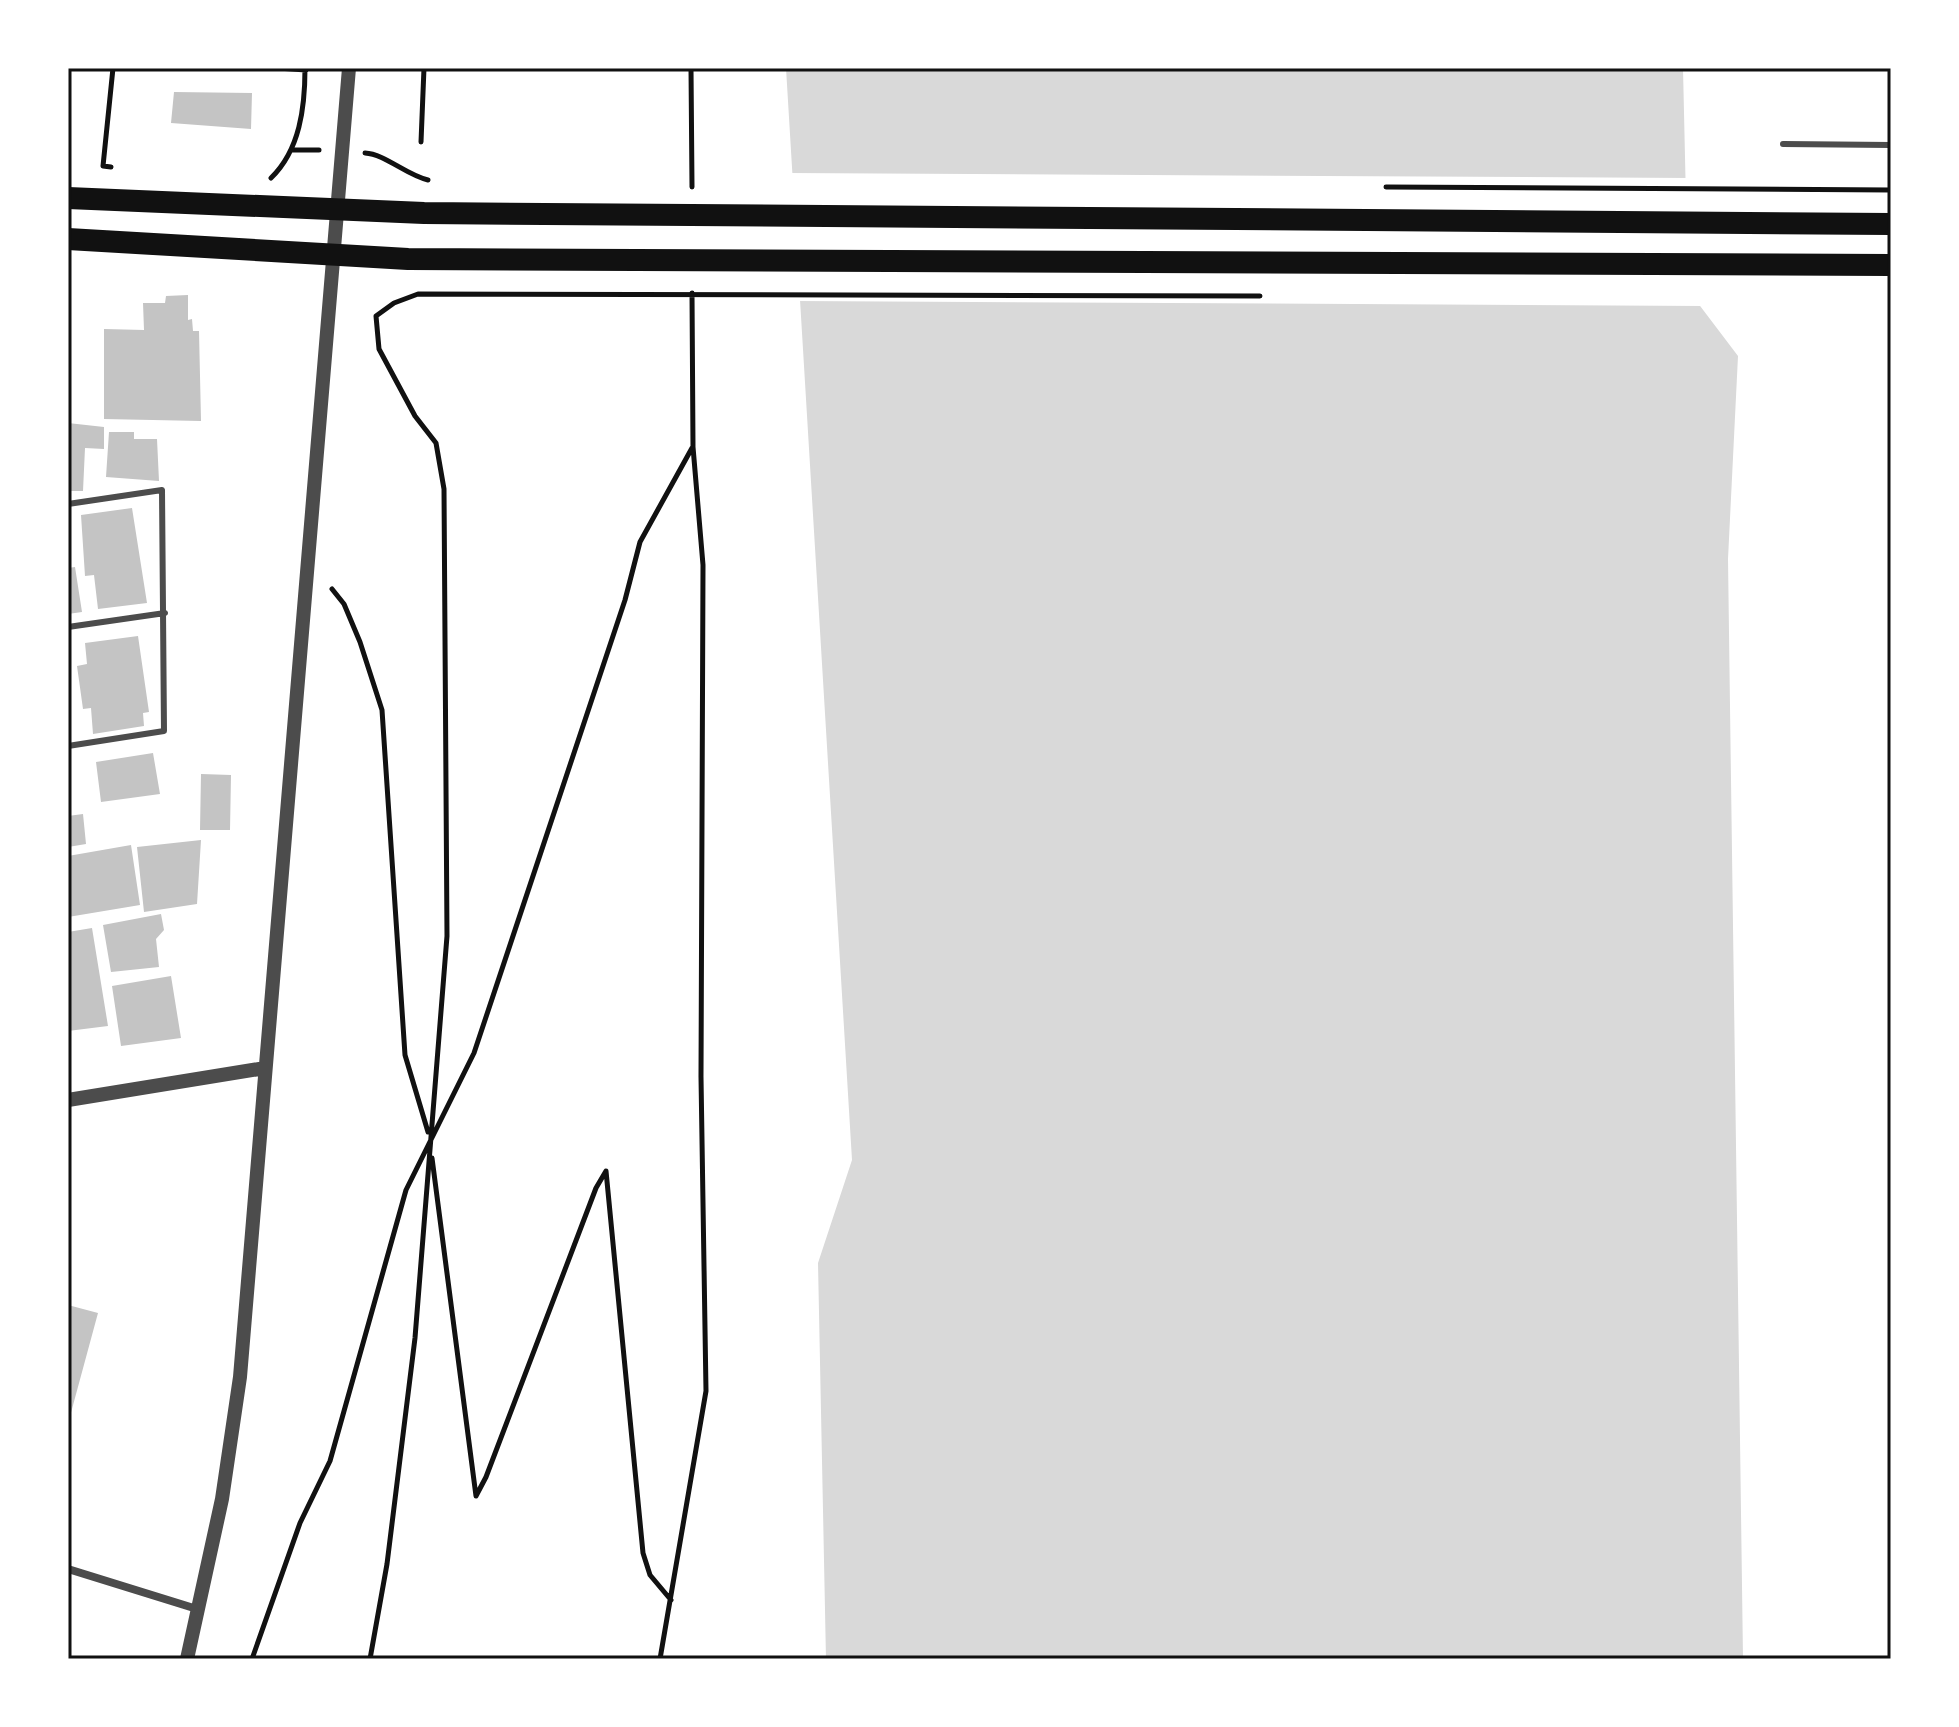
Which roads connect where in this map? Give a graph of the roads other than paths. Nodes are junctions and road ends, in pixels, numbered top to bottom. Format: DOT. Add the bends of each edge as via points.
graph roads {
  1 [pos="349,68"];
  2 [pos="1783,144"];
  3 [pos="1891,145"];
  4 [pos="68,198"];
  5 [pos="337,210"];
  6 [pos="1891,224"];
  7 [pos="68,239"];
  8 [pos="333,256"];
  9 [pos="1891,265"];
  10 [pos="68,504"];
  11 [pos="165,613"];
  12 [pos="68,627"];
  13 [pos="68,746"];
  14 [pos="265,1068"];
  15 [pos="68,1100"];
  16 [pos="68,1569"];
  17 [pos="197,1609"];
  18 [pos="187,1659"];
  1 -- 5 [label="street"];
  2 -- 3 [label="lane"];
  4 -- 5 [label="highway"];
  5 -- 6 [label="highway"];
  5 -- 8 [label="street"];
  7 -- 8 [label="highway"];
  8 -- 9 [label="highway"];
  8 -- 14 [label="street"];
  10 -- 11 [label="lane" via="162,490"];
  11 -- 12 [label="lane"];
  11 -- 13 [label="lane" via="164,731"];
  14 -- 15 [label="street"];
  14 -- 17 [label="street" via="240,1377 222,1499"];
  16 -- 17 [label="street"];
  17 -- 18 [label="street"];
}
